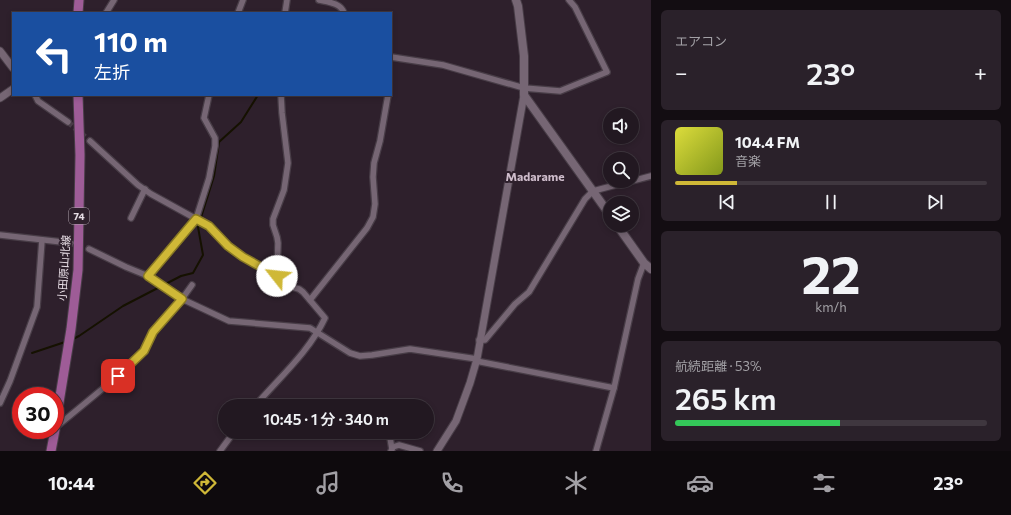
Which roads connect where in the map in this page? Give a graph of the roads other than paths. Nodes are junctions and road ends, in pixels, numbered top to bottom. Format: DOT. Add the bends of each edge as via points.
graph roads {
  1 [pos="79,0"];
  2 [pos="114,0"];
  3 [pos="243,0"];
  4 [pos="287,0"];
  5 [pos="319,0"];
  6 [pos="516,0"];
  7 [pos="569,0"];
  8 [pos="78,12"];
  9 [pos="107,12"];
  10 [pos="238,12"];
  11 [pos="285,12"];
  12 [pos="343,12"];
  13 [pos="0,51"];
  14 [pos="392,57"];
  15 [pos="12,67"];
  16 [pos="12,90"];
  17 [pos="524,91"];
  18 [pos="36,96"];
  19 [pos="78,96"];
  20 [pos="209,96"];
  21 [pos="281,96"];
  22 [pos="388,96"];
  23 [pos="0,98"];
  24 [pos="68,122"];
  25 [pos="90,141"];
  26 [pos="651,176"];
  27 [pos="639,179"];
  28 [pos="605,188"];
  29 [pos="145,189"];
  30 [pos="593,191"];
  31 [pos="603,205"];
  32 [pos="131,218"];
  33 [pos="196,219"];
  34 [pos="622,232"];
  35 [pos="0,235"];
  36 [pos="42,240"];
  37 [pos="71,243"];
  38 [pos="89,249"];
  39 [pos="644,263"];
  40 [pos="651,269"];
  41 [pos="148,276"];
  42 [pos="277,276"];
  43 [pos="192,285"];
  44 [pos="182,299"];
  45 [pos="310,300"];
  46 [pos="316,333"];
  47 [pos="480,340"];
  48 [pos="477,360"];
  49 [pos="62,387"];
  50 [pos="614,388"];
  51 [pos="262,399"];
  52 [pos="0,403"];
  53 [pos="64,421"];
  54 [pos="53,439"];
  55 [pos="229,439"];
  56 [pos="390,439"];
  57 [pos="391,450"];
  58 [pos="51,451"];
  59 [pos="220,451"];
  60 [pos="420,451"];
  61 [pos="437,451"];
  62 [pos="596,451"];
  1 -- 8 [label="main road"];
  2 -- 9 [label="street"];
  3 -- 10 [label="street"];
  4 -- 11 [label="street"];
  5 -- 12 [label="street" via="339,6"];
  6 -- 17 [label="main road" via="524,56"];
  7 -- 17 [label="street" via="575,7 607,72 560,91"];
  13 -- 15 [label="street"];
  14 -- 17 [label="street" via="449,66"];
  16 -- 23 [label="street"];
  17 -- 30 [label="main road"];
  17 -- 47 [label="street"];
  18 -- 24 [label="street" via="38,101"];
  19 -- 49 [label="main road, 小田原山北線 / 74" via="78,270"];
  20 -- 33 [label="street" via="204,118 215,146 209,178"];
  21 -- 42 [label="street" via="288,163 284,190 273,219 278,243"];
  22 -- 45 [label="street" via="374,163 373,217"];
  25 -- 29 [label="street"];
  26 -- 27 [label="street"];
  28 -- 30 [label="street"];
  29 -- 32 [label="street"];
  29 -- 33 [label="street"];
  30 -- 31 [label="main road"];
  30 -- 47 [label="street" via="585,199 529,292 515,304 485,340"];
  33 -- 41 [label="street"];
  33 -- 42 [label="street" via="209,226 243,257"];
  34 -- 39 [label="main road"];
  35 -- 36 [label="street"];
  36 -- 37 [label="street"];
  36 -- 52 [label="street" via="37,307"];
  38 -- 41 [label="street"];
  39 -- 40 [label="main road"];
  39 -- 50 [label="street" via="638,279"];
  41 -- 44 [label="street"];
  42 -- 45 [label="street" via="284,285 299,289"];
  43 -- 44 [label="street"];
  44 -- 46 [label="street" via="229,321 304,327"];
  44 -- 53 [label="street" via="153,332 144,351"];
  45 -- 46 [label="street" via="325,318"];
  46 -- 48 [label="street" via="360,356 410,349"];
  46 -- 51 [label="street" via="284,376"];
  47 -- 48 [label="street"];
  48 -- 50 [label="street"];
  48 -- 61 [label="street" via="456,421"];
  50 -- 62 [label="street"];
  54 -- 58 [label="main road, 74"];
  55 -- 59 [label="street"];
  56 -- 57 [label="street"];
  57 -- 60 [label="street" via="399,445"];
}
